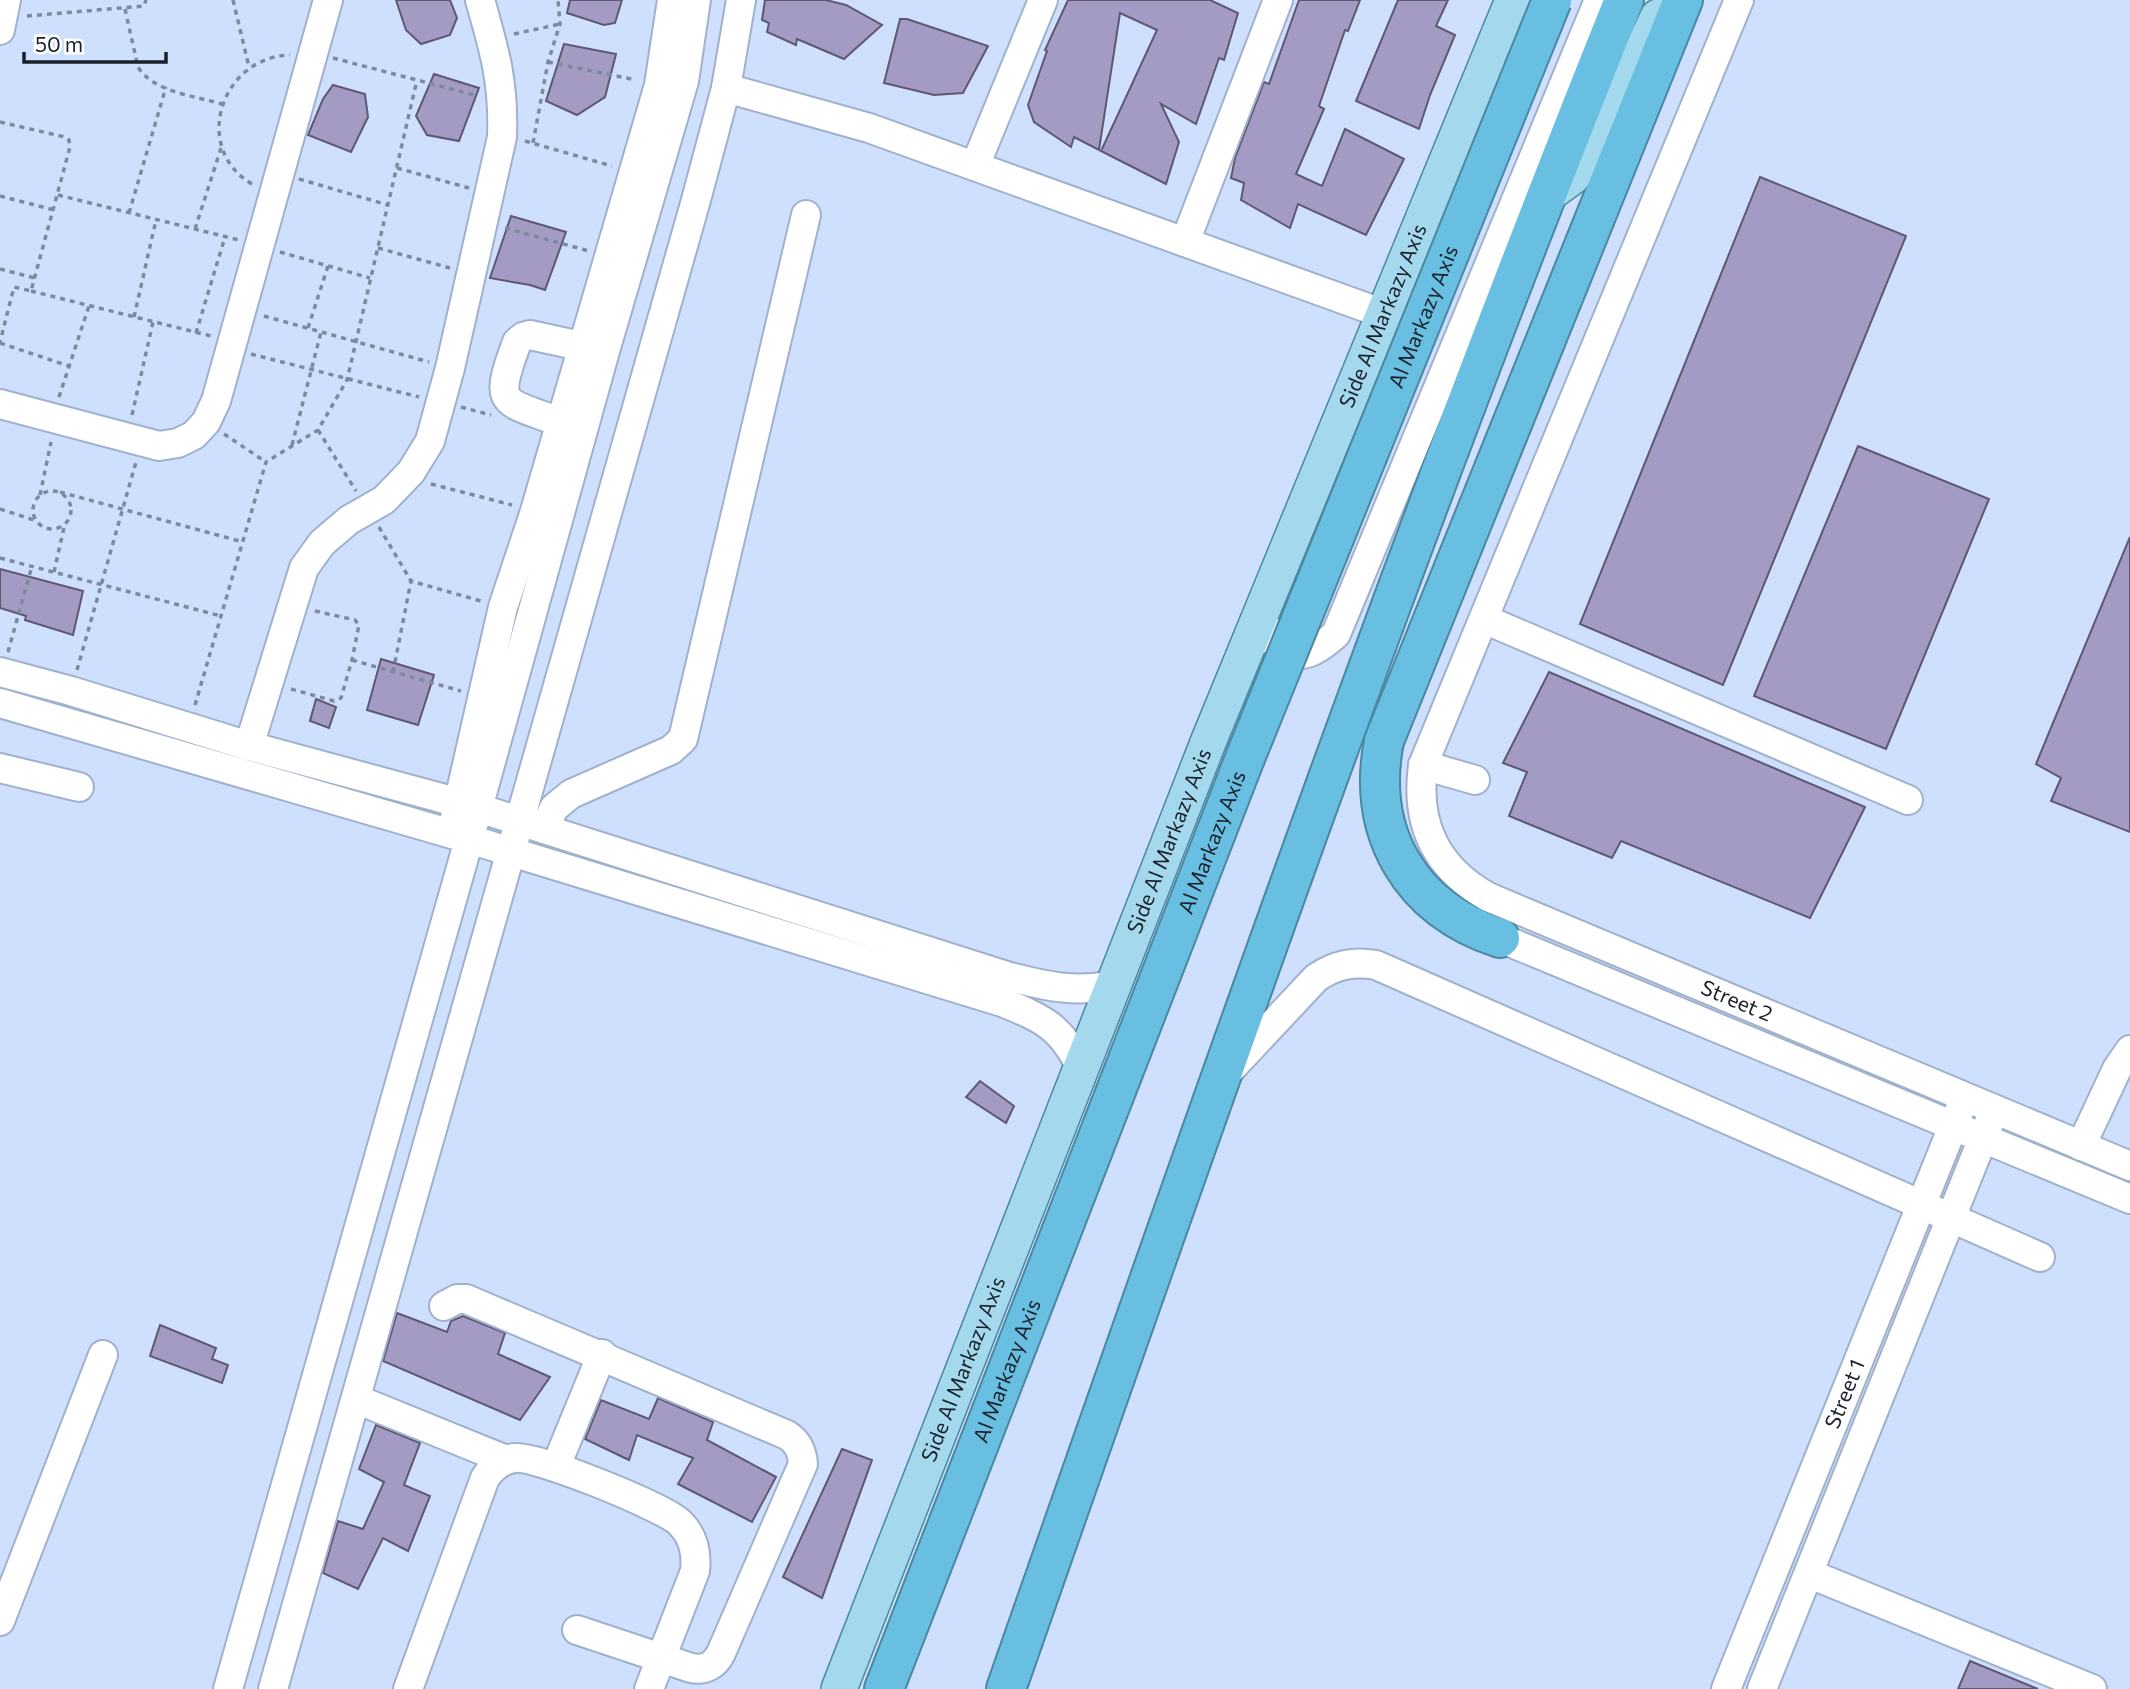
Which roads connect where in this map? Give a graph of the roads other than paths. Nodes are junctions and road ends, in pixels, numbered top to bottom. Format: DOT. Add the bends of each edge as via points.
graph roads {
  1 [pos="328,0"];
  2 [pos="480,0"];
  3 [pos="672,0"];
  4 [pos="696,0"];
  5 [pos="741,0"];
  6 [pos="1043,0"];
  7 [pos="1278,0"];
  8 [pos="1513,0"];
  9 [pos="1552,0"];
  10 [pos="1598,0"];
  11 [pos="1624,0"];
  12 [pos="1666,0"];
  13 [pos="1683,0"];
  14 [pos="1739,0"];
  15 [pos="726,88"];
  16 [pos="975,166"];
  17 [pos="1547,195"];
  18 [pos="806,215"];
  19 [pos="1185,242"];
  20 [pos="1384,314"];
  21 [pos="594,348"];
  22 [pos="0,404"];
  23 [pos="560,422"];
  24 [pos="1260,615"];
  25 [pos="1484,619"];
  26 [pos="1,672"];
  27 [pos="0,702"];
  28 [pos="249,746"];
  29 [pos="1423,765"];
  30 [pos="0,768"];
  31 [pos="1475,780"];
  32 [pos="79,787"];
  33 [pos="1908,800"];
  34 [pos="468,806"];
  35 [pos="531,826"];
  36 [pos="460,837"];
  37 [pos="510,852"];
  38 [pos="1500,939"];
  39 [pos="1112,985"];
  40 [pos="1006,989"];
  41 [pos="2129,1052"];
  42 [pos="1082,1070"];
  43 [pos="1217,1083"];
  44 [pos="1965,1097"];
  45 [pos="1995,1109"];
  46 [pos="1953,1127"];
  47 [pos="1983,1139"];
  48 [pos="2090,1150"];
  49 [pos="2130,1166"];
  50 [pos="2130,1199"];
  51 [pos="1921,1205"];
  52 [pos="1950,1217"];
  53 [pos="2040,1257"];
  54 [pos="444,1306"];
  55 [pos="602,1354"];
  56 [pos="103,1355"];
  57 [pos="356,1399"];
  58 [pos="295,1455"];
  59 [pos="506,1460"];
  60 [pos="556,1465"];
  61 [pos="335,1473"];
  62 [pos="274,1528"];
  63 [pos="315,1542"];
  64 [pos="1810,1574"];
  65 [pos="0,1621"];
  66 [pos="577,1630"];
  67 [pos="663,1658"];
  68 [pos="228,1689"];
  69 [pos="273,1689"];
  70 [pos="408,1689"];
  71 [pos="649,1689"];
  72 [pos="839,1689"];
  73 [pos="884,1689"];
  74 [pos="1006,1689"];
  75 [pos="1726,1689"];
  76 [pos="1762,1689"];
  77 [pos="2092,1689"];
  1 -- 22 [label="street" via="216,401 206,422 194,435 159,446"];
  2 -- 28 [label="street" via="500,69 502,137 430,441 406,478 384,500 349,520 322,543 304,568"];
  3 -- 21 [label="street" via="659,85 609,256"];
  4 -- 21 [label="street" via="684,81"];
  5 -- 15 [label="street"];
  6 -- 16 [label="street"];
  7 -- 19 [label="street"];
  8 -- 20 [label="main road, Side Al Markazy Axis"];
  9 -- 73 [label="highway, Al Markazy Axis, bridge" via="1245,758"];
  10 -- 24 [label="street" via="1336,635 1316,652 1297,654 1276,644"];
  11 -- 17 [label="highway"];
  12 -- 17 [label="main road" via="1597,146 1572,177"];
  13 -- 38 [label="highway" via="1384,741 1381,804 1402,864 1444,911"];
  14 -- 25 [label="street"];
  15 -- 16 [label="street" via="869,128"];
  15 -- 35 [label="street"];
  16 -- 19 [label="street"];
  17 -- 43 [label="highway" via="1471,389"];
  18 -- 35 [label="street" via="683,739 671,750 571,794"];
  19 -- 20 [label="street"];
  20 -- 24 [label="main road, Side Al Markazy Axis"];
  21 -- 23 [label="street"];
  21 -- 23 [label="street" via="530,335 517,342 503,388 505,397 511,404"];
  21 -- 34 [label="street"];
  23 -- 34 [label="street" via="503,607 483,697"];
  24 -- 39 [label="main road, Side Al Markazy Axis"];
  25 -- 29 [label="street"];
  25 -- 33 [label="street"];
  26 -- 28 [label="street"];
  27 -- 36 [label="street"];
  28 -- 34 [label="street"];
  29 -- 31 [label="street"];
  29 -- 44 [label="street, Street 2" via="1420,797 1432,842 1450,869 1474,889"];
  30 -- 32 [label="street"];
  34 -- 35 [label="street"];
  34 -- 36 [label="street"];
  35 -- 37 [label="street"];
  35 -- 40 [label="street"];
  36 -- 37 [label="street"];
  36 -- 58 [label="street"];
  37 -- 40 [label="street"];
  37 -- 57 [label="street"];
  38 -- 46 [label="street, Street 2"];
  39 -- 40 [label="street"];
  39 -- 42 [label="main road, Side Al Markazy Axis"];
  40 -- 42 [label="street" via="1051,1026"];
  41 -- 48 [label="street" via="2128,1074"];
  42 -- 72 [label="main road, Side Al Markazy Axis"];
  43 -- 51 [label="street" via="1316,978 1351,963 1376,965"];
  43 -- 74 [label="highway"];
  44 -- 45 [label="street, Street 2"];
  44 -- 46 [label="street, Street 1"];
  45 -- 47 [label="street, Street 1"];
  45 -- 48 [label="street, Street 2"];
  46 -- 47 [label="street, Street 2"];
  46 -- 51 [label="street, Street 1"];
  47 -- 50 [label="street, Street 2"];
  47 -- 52 [label="street, Street 1"];
  48 -- 49 [label="street, Street 2"];
  51 -- 52 [label="street"];
  51 -- 75 [label="street, Street 1"];
  52 -- 53 [label="street"];
  52 -- 64 [label="street, Street 1"];
  54 -- 55 [label="street" via="466,1299"];
  55 -- 60 [label="street"];
  55 -- 67 [label="street" via="787,1434 803,1455 718,1658 709,1667 697,1669"];
  56 -- 65 [label="street"];
  57 -- 59 [label="street"];
  57 -- 61 [label="street"];
  58 -- 61 [label="street" via="301,1468 313,1476"];
  58 -- 62 [label="street"];
  59 -- 60 [label="street" via="524,1457"];
  59 -- 70 [label="street" via="490,1471 481,1487"];
  60 -- 67 [label="street" via="670,1514 686,1529 695,1571"];
  61 -- 63 [label="street"];
  62 -- 63 [label="street" via="295,1523 308,1530"];
  62 -- 68 [label="street"];
  63 -- 69 [label="street"];
  64 -- 76 [label="street, Street 1"];
  64 -- 77 [label="street"];
  66 -- 67 [label="street"];
  67 -- 71 [label="street"];
}
